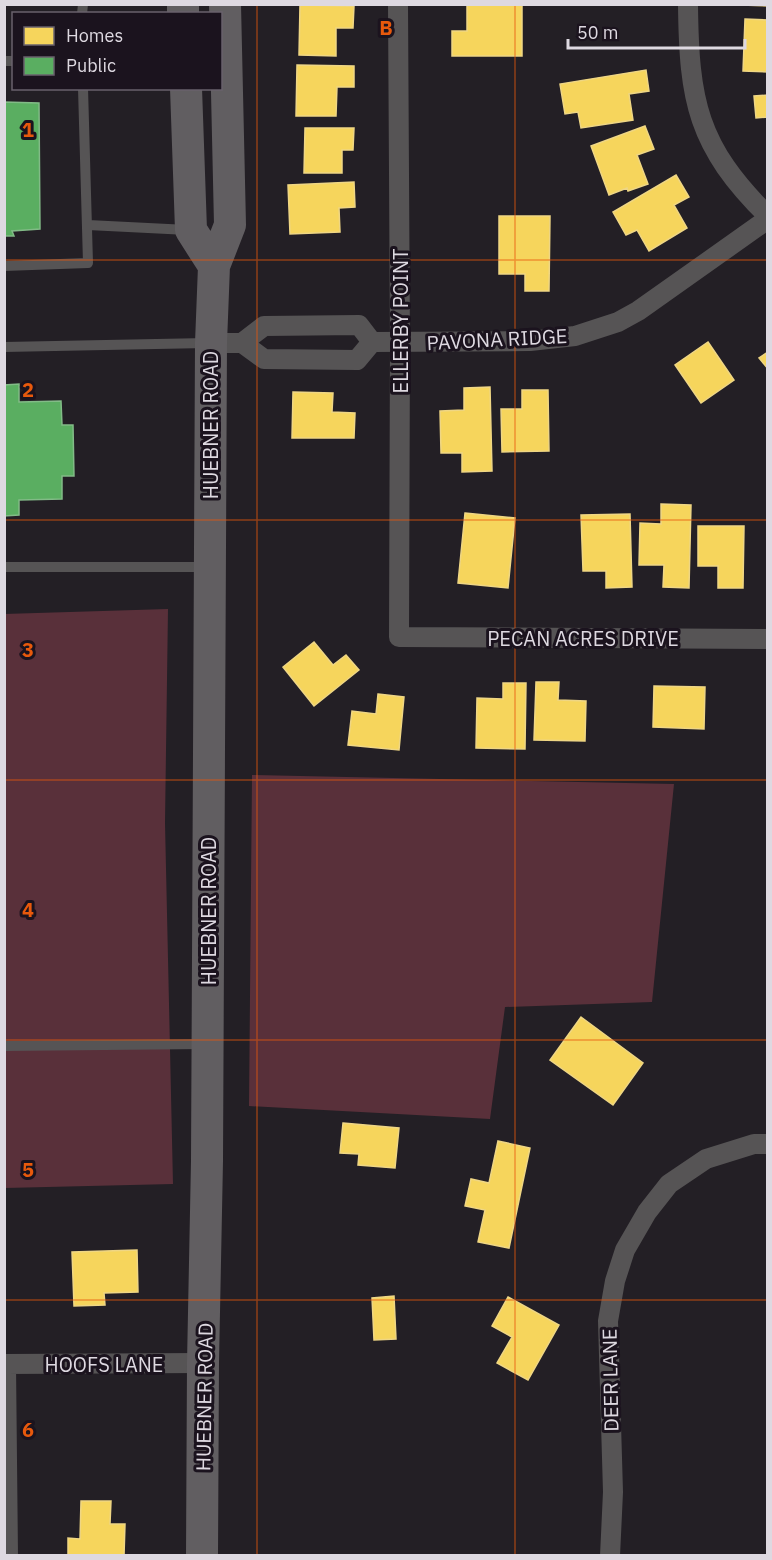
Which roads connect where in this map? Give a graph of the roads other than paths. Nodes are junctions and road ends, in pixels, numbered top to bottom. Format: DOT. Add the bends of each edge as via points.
graph roads {
  1 [pos="225,4"];
  2 [pos="398,4"];
  3 [pos="688,4"];
  4 [pos="83,90"];
  5 [pos="186,90"];
  6 [pos="768,218"];
  7 [pos="88,225"];
  8 [pos="191,230"];
  9 [pos="4,266"];
  10 [pos="214,266"];
  11 [pos="372,342"];
  12 [pos="211,343"];
  13 [pos="242,343"];
  14 [pos="400,343"];
  15 [pos="4,347"];
  16 [pos="4,567"];
  17 [pos="209,567"];
  18 [pos="399,637"];
  19 [pos="768,639"];
  20 [pos="208,1044"];
  21 [pos="4,1046"];
  22 [pos="768,1144"];
  23 [pos="203,1363"];
  24 [pos="5,1364"];
  25 [pos="8,1556"];
  26 [pos="202,1556"];
  27 [pos="610,1556"];
  1 -- 10 [label="main road, HUEBNER ROAD" via="230,225"];
  2 -- 14 [label="street, ELLERBY POINT"];
  3 -- 6 [label="street" via="693,90 706,134 728,173"];
  4 -- 7 [label="lane"];
  5 -- 8 [label="main road"];
  6 -- 14 [label="street, PAVONA RIDGE" via="618,322 575,336 530,341"];
  7 -- 8 [label="lane"];
  7 -- 9 [label="lane" via="88,263"];
  8 -- 10 [label="main road"];
  10 -- 12 [label="main road, HUEBNER ROAD"];
  11 -- 13 [label="street" via="357,360 264,359"];
  11 -- 13 [label="street" via="359,325 264,326"];
  11 -- 14 [label="street, PAVONA RIDGE"];
  12 -- 13 [label="street"];
  12 -- 15 [label="lane"];
  12 -- 17 [label="main road, HUEBNER ROAD"];
  14 -- 18 [label="street, ELLERBY POINT"];
  16 -- 17 [label="lane"];
  17 -- 20 [label="main road, HUEBNER ROAD"];
  18 -- 19 [label="street, PECAN ACRES DRIVE"];
  20 -- 21 [label="lane"];
  20 -- 23 [label="main road, HUEBNER ROAD"];
  22 -- 27 [label="street, DEER LANE" via="754,1144 705,1159 669,1184 646,1212 625,1250 608,1321 613,1492"];
  23 -- 24 [label="street, HOOFS LANE"];
  23 -- 26 [label="main road, HUEBNER ROAD"];
  24 -- 25 [label="street"];
}
